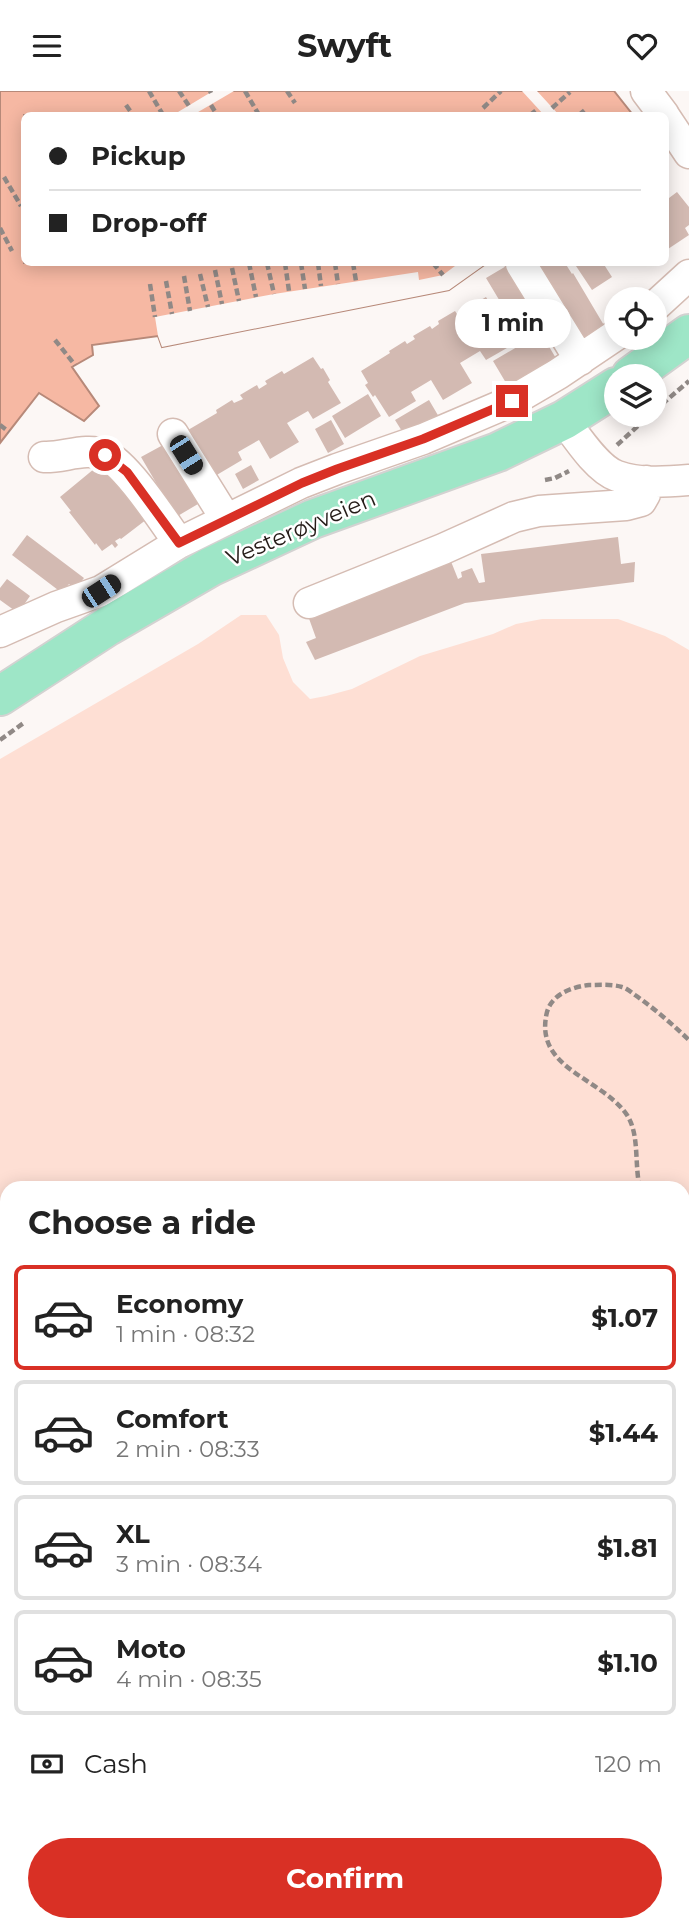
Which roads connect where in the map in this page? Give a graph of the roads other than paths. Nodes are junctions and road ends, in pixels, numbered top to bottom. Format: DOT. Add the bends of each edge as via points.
graph roads {
  1 [pos="646,91"];
  2 [pos="661,112"];
  3 [pos="669,123"];
  4 [pos="689,153"];
  5 [pos="522,266"];
  6 [pos="689,275"];
  7 [pos="667,295"];
  8 [pos="689,334"];
  9 [pos="604,343"];
  10 [pos="580,360"];
  11 [pos="648,364"];
  12 [pos="604,395"];
  13 [pos="564,420"];
  14 [pos="173,434"];
  15 [pos="44,457"];
  16 [pos="689,480"];
  17 [pos="646,481"];
  18 [pos="226,519"];
  19 [pos="179,543"];
  20 [pos="309,603"];
  21 [pos="0,632"];
  22 [pos="0,697"];
  1 -- 2 [label="street"];
  3 -- 4 [label="street"];
  5 -- 10 [label="street"];
  6 -- 7 [label="street"];
  8 -- 11 [label="main road"];
  9 -- 10 [label="street"];
  10 -- 18 [label="street" via="512,401 325,474"];
  12 -- 13 [label="main road, Vesterøyveien"];
  13 -- 17 [label="street" via="593,458 615,476"];
  13 -- 22 [label="main road, Vesterøyveien" via="498,452 259,542 108,626"];
  14 -- 18 [label="street"];
  15 -- 19 [label="street" via="89,452 105,455 127,472"];
  16 -- 17 [label="street"];
  17 -- 20 [label="street" via="641,501 514,517"];
  18 -- 19 [label="street"];
  19 -- 21 [label="street" via="101,591"];
}
